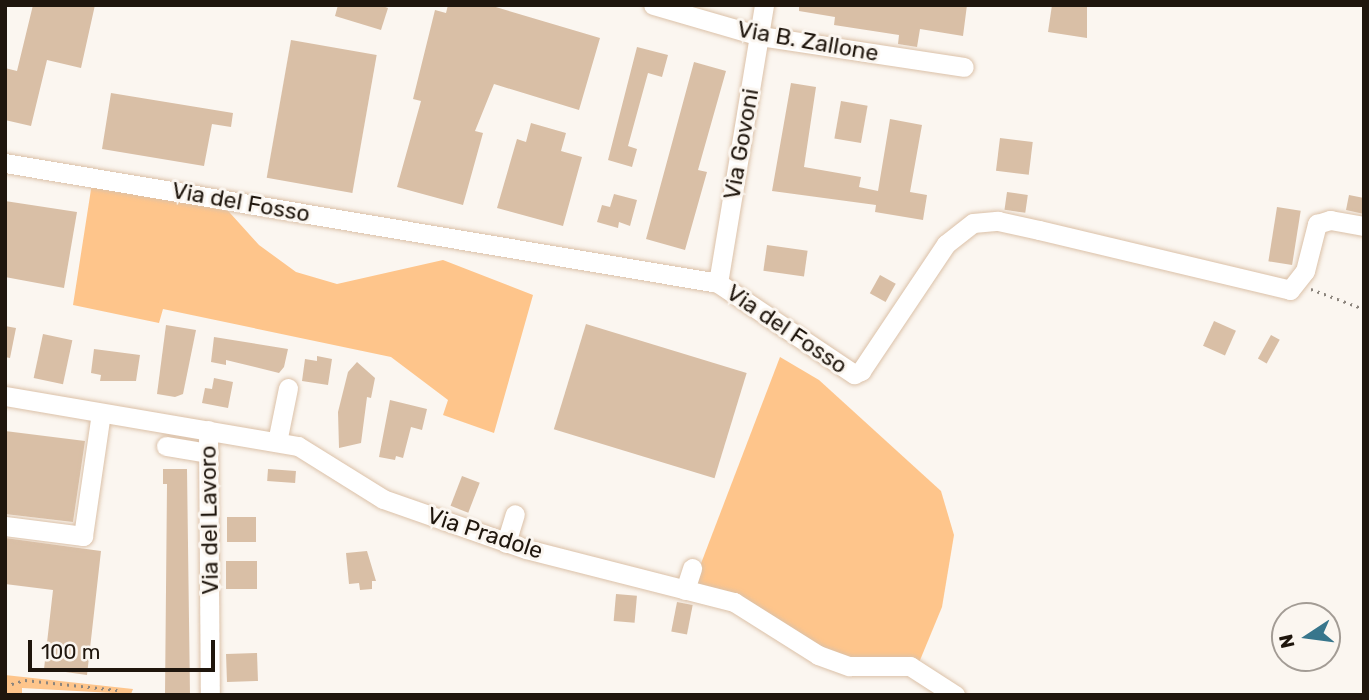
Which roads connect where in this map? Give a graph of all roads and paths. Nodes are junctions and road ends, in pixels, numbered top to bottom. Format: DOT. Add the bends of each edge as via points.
graph roads {
  1 [pos="653,5"];
  2 [pos="764,5"];
  3 [pos="760,36"];
  4 [pos="964,67"];
  5 [pos="5,163"];
  6 [pos="1364,226"];
  7 [pos="718,283"];
  8 [pos="1298,284"];
  9 [pos="1364,309"];
  10 [pos="288,388"];
  11 [pos="5,396"];
  12 [pos="101,413"];
  13 [pos="208,430"];
  14 [pos="277,442"];
  15 [pos="166,446"];
  16 [pos="208,453"];
  17 [pos="515,514"];
  18 [pos="5,526"];
  19 [pos="506,543"];
  20 [pos="692,568"];
  21 [pos="685,590"];
  22 [pos="5,686"];
  23 [pos="68,688"];
  24 [pos="117,690"];
  25 [pos="68,695"];
  26 [pos="210,695"];
  27 [pos="955,695"];
  1 -- 3 [label="street, Via B. Zallone"];
  2 -- 3 [label="street, Via Govoni"];
  3 -- 4 [label="street, Via B. Zallone"];
  3 -- 7 [label="street, Via Govoni"];
  5 -- 7 [label="street, Via del Fosso"];
  6 -- 8 [label="street" via="1329,220 1317,224"];
  7 -- 8 [label="street, Via del Fosso" via="853,374 861,371 946,244 973,223 998,221 1276,288 1290,290"];
  8 -- 9 [label="path"];
  10 -- 14 [label="street"];
  11 -- 12 [label="street, Via Pradole"];
  12 -- 13 [label="street, Via Pradole"];
  12 -- 18 [label="street" via="83,536"];
  13 -- 14 [label="street, Via Pradole"];
  13 -- 16 [label="street, Via del Lavoro"];
  14 -- 19 [label="street, Via Pradole" via="298,446 383,499"];
  15 -- 16 [label="street"];
  16 -- 26 [label="street, Via del Lavoro"];
  17 -- 19 [label="street"];
  19 -- 21 [label="street, Via Pradole"];
  20 -- 21 [label="street"];
  21 -- 27 [label="street, Via Pradole" via="734,602 818,655 849,666 910,666"];
  22 -- 23 [label="path" via="25,680"];
  23 -- 24 [label="path"];
  23 -- 25 [label="path"];
}
